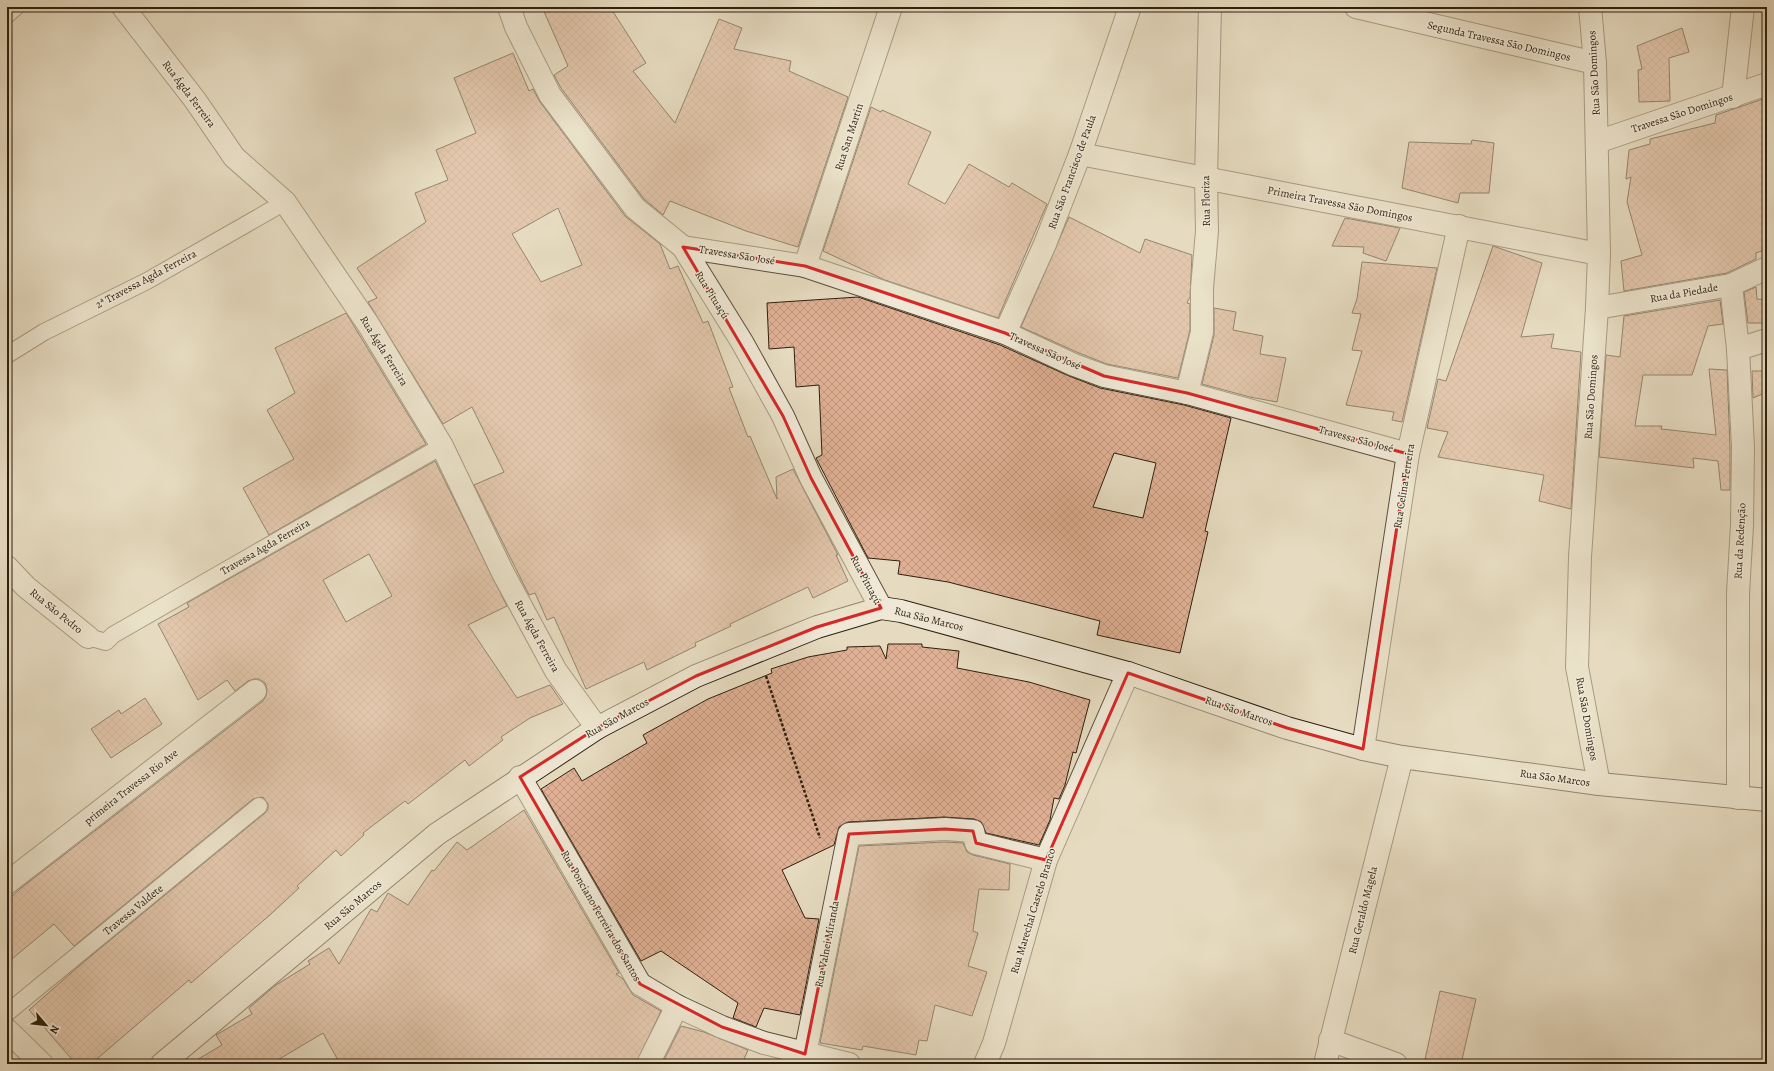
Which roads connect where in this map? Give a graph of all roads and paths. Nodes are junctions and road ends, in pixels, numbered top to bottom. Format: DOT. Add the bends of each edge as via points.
graph roads {
  1 [pos="16,7"];
  2 [pos="123,7"];
  3 [pos="509,7"];
  4 [pos="891,7"];
  5 [pos="1210,7"];
  6 [pos="1356,7"];
  7 [pos="1590,7"];
  8 [pos="1743,7"];
  9 [pos="1127,8"];
  10 [pos="1406,13"];
  11 [pos="7,15"];
  12 [pos="1595,63"];
  13 [pos="1767,84"];
  14 [pos="1733,97"];
  15 [pos="1597,142"];
  16 [pos="1080,154"];
  17 [pos="1206,178"];
  18 [pos="285,202"];
  19 [pos="1459,226"];
  20 [pos="683,246"];
  21 [pos="1599,254"];
  22 [pos="805,266"];
  23 [pos="1767,268"];
  24 [pos="1731,285"];
  25 [pos="1597,308"];
  26 [pos="1005,333"];
  27 [pos="1767,340"];
  28 [pos="1738,349"];
  29 [pos="7,355"];
  30 [pos="1187,393"];
  31 [pos="442,446"];
  32 [pos="1408,454"];
  33 [pos="7,567"];
  34 [pos="881,608"];
  35 [pos="88,637"];
  36 [pos="757,651"];
  37 [pos="1128,673"];
  38 [pos="254,691"];
  39 [pos="597,728"];
  40 [pos="1363,749"];
  41 [pos="1402,757"];
  42 [pos="520,778"];
  43 [pos="1599,784"];
  44 [pos="1738,798"];
  45 [pos="1767,800"];
  46 [pos="259,806"];
  47 [pos="849,834"];
  48 [pos="1046,860"];
  49 [pos="7,883"];
  50 [pos="677,1006"];
  51 [pos="7,1013"];
  52 [pos="7,1030"];
  53 [pos="1330,1040"];
  54 [pos="805,1054"];
  55 [pos="42,1064"];
  56 [pos="162,1064"];
  57 [pos="648,1064"];
  58 [pos="849,1064"];
  59 [pos="985,1064"];
  60 [pos="1325,1064"];
  61 [pos="1396,1064"];
  1 -- 11 [label="lane"];
  2 -- 18 [label="street, Rua Ágda Ferreira" via="195,100 234,157"];
  3 -- 20 [label="street, Rua Pituaçú" via="516,27 550,95 635,208"];
  4 -- 22 [label="street, Rua San Martin"];
  5 -- 17 [label="street, Rua Floriza"];
  6 -- 10 [label="street, Segunda Travessa São Domingos"];
  7 -- 12 [label="street, Rua São Domingos"];
  8 -- 14 [label="street"];
  9 -- 16 [label="street, Rua São Francisco de Paula"];
  10 -- 12 [label="street, Segunda Travessa São Domingos"];
  12 -- 15 [label="street, Rua São Domingos"];
  13 -- 14 [label="street, Travessa São Domingos"];
  14 -- 15 [label="street, Travessa São Domingos"];
  15 -- 21 [label="street, Rua São Domingos"];
  16 -- 17 [label="street, Primeira Travessa São Domingos"];
  16 -- 26 [label="street, Rua São Francisco de Paula" via="1045,244"];
  17 -- 19 [label="street, Primeira Travessa São Domingos"];
  17 -- 30 [label="street, Rua Floriza" via="1207,231 1202,288 1202,332"];
  18 -- 29 [label="lane, 2ª Travessa Agda Ferreira" via="147,281 44,332"];
  18 -- 31 [label="street, Rua Ágda Ferreira" via="368,324"];
  19 -- 21 [label="street, Primeira Travessa São Domingos"];
  19 -- 32 [label="street, Rua Celina Ferreira"];
  20 -- 22 [label="street, Travessa São José"];
  20 -- 34 [label="street, Rua Pituaçú" via="742,342 783,416 811,478"];
  21 -- 25 [label="street, Rua São Domingos"];
  22 -- 26 [label="street, Travessa São José"];
  23 -- 24 [label="street, Rua da Piedade"];
  24 -- 25 [label="street, Rua da Piedade"];
  24 -- 28 [label="street, Rua da Redenção"];
  25 -- 43 [label="street, Rua São Domingos" via="1580,557 1577,666"];
  26 -- 30 [label="street, Travessa São José" via="1104,376"];
  27 -- 28 [label="street"];
  28 -- 44 [label="street, Rua da Redenção" via="1743,455 1738,592"];
  30 -- 32 [label="street, Travessa São José"];
  31 -- 35 [label="lane, Travessa Agda Ferreira" via="120,631 106,642"];
  31 -- 39 [label="street, Rua Ágda Ferreira" via="503,573 556,671"];
  32 -- 40 [label="street, Rua Celina Ferreira"];
  33 -- 35 [label="street, Rua São Pedro" via="26,587"];
  34 -- 36 [label="street, Rua São Marcos" via="817,627"];
  34 -- 37 [label="street, Rua São Marcos" via="901,611"];
  36 -- 39 [label="street, Rua São Marcos" via="696,676"];
  36 -- 47 [label="path" via="822,842"];
  37 -- 40 [label="street, Rua São Marcos" via="1287,728"];
  37 -- 48 [label="street, Rua Marechal Castelo Branco"];
  38 -- 49 [label="street, primeira Travessa Rio Ave"];
  39 -- 42 [label="street, Rua São Marcos"];
  40 -- 41 [label="street, Rua São Marcos"];
  41 -- 43 [label="street, Rua São Marcos"];
  41 -- 53 [label="street, Rua Geraldo Magela"];
  42 -- 50 [label="street, Rua Ponciano Ferreira dos Santos" via="640,984"];
  42 -- 56 [label="street, Rua São Marcos" via="437,834"];
  43 -- 44 [label="street, Rua São Marcos"];
  44 -- 45 [label="street, Rua São Marcos"];
  46 -- 51 [label="lane, Travessa Valdete"];
  47 -- 48 [label="street" via="945,829 973,832 976,842"];
  47 -- 54 [label="street, Rua Valnei Miranda"];
  48 -- 59 [label="street, Rua Marechal Castelo Branco" via="994,1043"];
  50 -- 54 [label="street, Rua Ponciano Ferreira dos Santos" via="764,1043"];
  50 -- 57 [label="street"];
  52 -- 55 [label="street"];
  53 -- 60 [label="street, Rua Geraldo Magela"];
  53 -- 61 [label="street"];
  54 -- 58 [label="street, Rua Ponciano Ferreira dos Santos"];
}
